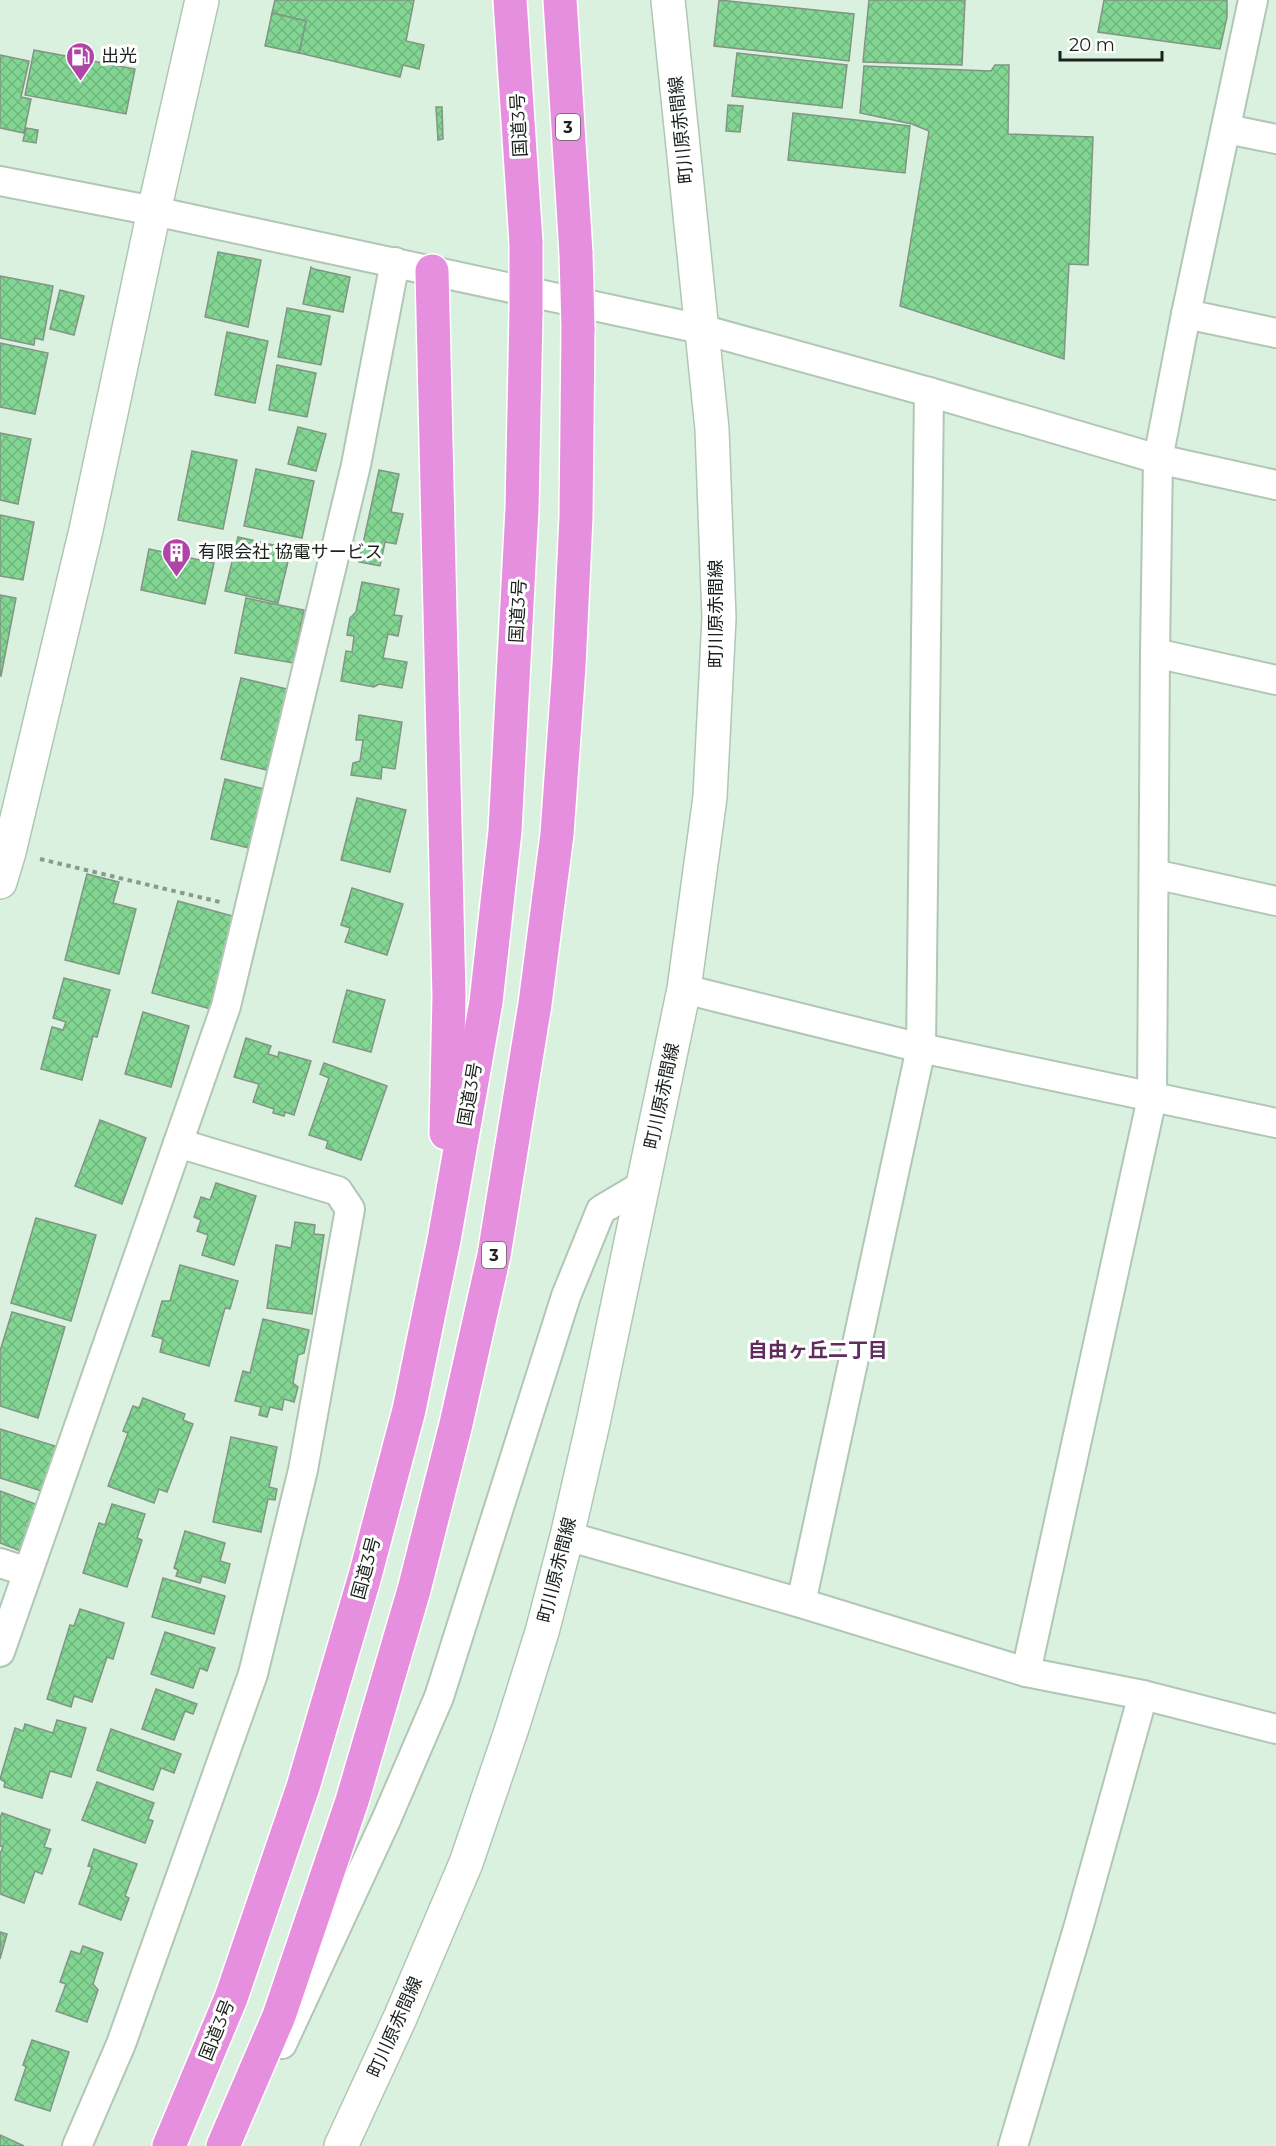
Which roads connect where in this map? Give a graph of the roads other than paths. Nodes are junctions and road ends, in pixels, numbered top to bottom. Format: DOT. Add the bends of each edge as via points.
graph roads {
  1 [pos="202,0"];
  2 [pos="510,0"];
  3 [pos="560,0"];
  4 [pos="668,0"];
  5 [pos="1253,0"];
  6 [pos="1227,129"];
  7 [pos="1276,139"];
  8 [pos="0,181"];
  9 [pos="154,211"];
  10 [pos="395,262"];
  11 [pos="432,271"];
  12 [pos="1186,314"];
  13 [pos="701,329"];
  14 [pos="1276,333"];
  15 [pos="929,392"];
  16 [pos="1158,459"];
  17 [pos="1276,485"];
  18 [pos="1155,653"];
  19 [pos="1276,680"];
  20 [pos="3,861"];
  21 [pos="1154,874"];
  22 [pos="1276,901"];
  23 [pos="684,988"];
  24 [pos="921,1048"];
  25 [pos="1152,1098"];
  26 [pos="1276,1123"];
  27 [pos="178,1143"];
  28 [pos="643,1185"];
  29 [pos="444,1240"];
  30 [pos="567,1536"];
  31 [pos="0,1563"];
  32 [pos="28,1572"];
  33 [pos="801,1603"];
  34 [pos="0,1652"];
  35 [pos="1026,1672"];
  36 [pos="1143,1695"];
  37 [pos="1276,1729"];
  38 [pos="76,2146"];
  39 [pos="169,2146"];
  40 [pos="223,2146"];
  41 [pos="229,2146"];
  42 [pos="341,2146"];
  43 [pos="1013,2146"];
  1 -- 9 [label="main road"];
  2 -- 29 [label="highway, 国道3号, bridge" via="526,312 522,509 505,831 486,1002"];
  3 -- 40 [label="highway, 3, bridge" via="576,253 576,528 557,834 536,1005 494,1255 417,1579 352,1801 279,2016"];
  4 -- 13 [label="main road, 町川原赤間線"];
  5 -- 6 [label="street"];
  6 -- 7 [label="street"];
  6 -- 12 [label="street"];
  8 -- 9 [label="street"];
  9 -- 10 [label="street"];
  9 -- 20 [label="main road" via="86,530"];
  10 -- 11 [label="street"];
  10 -- 27 [label="street" via="356,465 250,909 226,1006"];
  11 -- 13 [label="street"];
  11 -- 29 [label="highway" via="449,984"];
  12 -- 14 [label="street"];
  12 -- 16 [label="street"];
  13 -- 15 [label="street"];
  13 -- 23 [label="main road, 町川原赤間線" via="712,429 719,618 710,796"];
  15 -- 16 [label="street"];
  15 -- 24 [label="street"];
  16 -- 17 [label="street"];
  16 -- 18 [label="street"];
  18 -- 19 [label="street"];
  18 -- 21 [label="street"];
  21 -- 22 [label="street"];
  21 -- 25 [label="street"];
  23 -- 24 [label="street"];
  23 -- 28 [label="main road, 町川原赤間線"];
  24 -- 25 [label="street"];
  24 -- 33 [label="street"];
  25 -- 26 [label="street"];
  25 -- 35 [label="street"];
  27 -- 32 [label="street"];
  27 -- 38 [label="street" via="338,1191 350,1209 303,1470 253,1674 121,2044"];
  28 -- 30 [label="main road, 町川原赤間線"];
  28 -- 41 [label="street" via="601,1210 563,1308 439,1697 291,2026"];
  29 -- 39 [label="highway, 国道3号" via="403,1432 303,1788 231,1998"];
  30 -- 33 [label="street"];
  30 -- 42 [label="main road, 町川原赤間線" via="542,1632 466,1863"];
  31 -- 32 [label="street"];
  32 -- 34 [label="street"];
  33 -- 35 [label="street"];
  35 -- 36 [label="street"];
  36 -- 37 [label="street"];
  36 -- 43 [label="street"];
}
